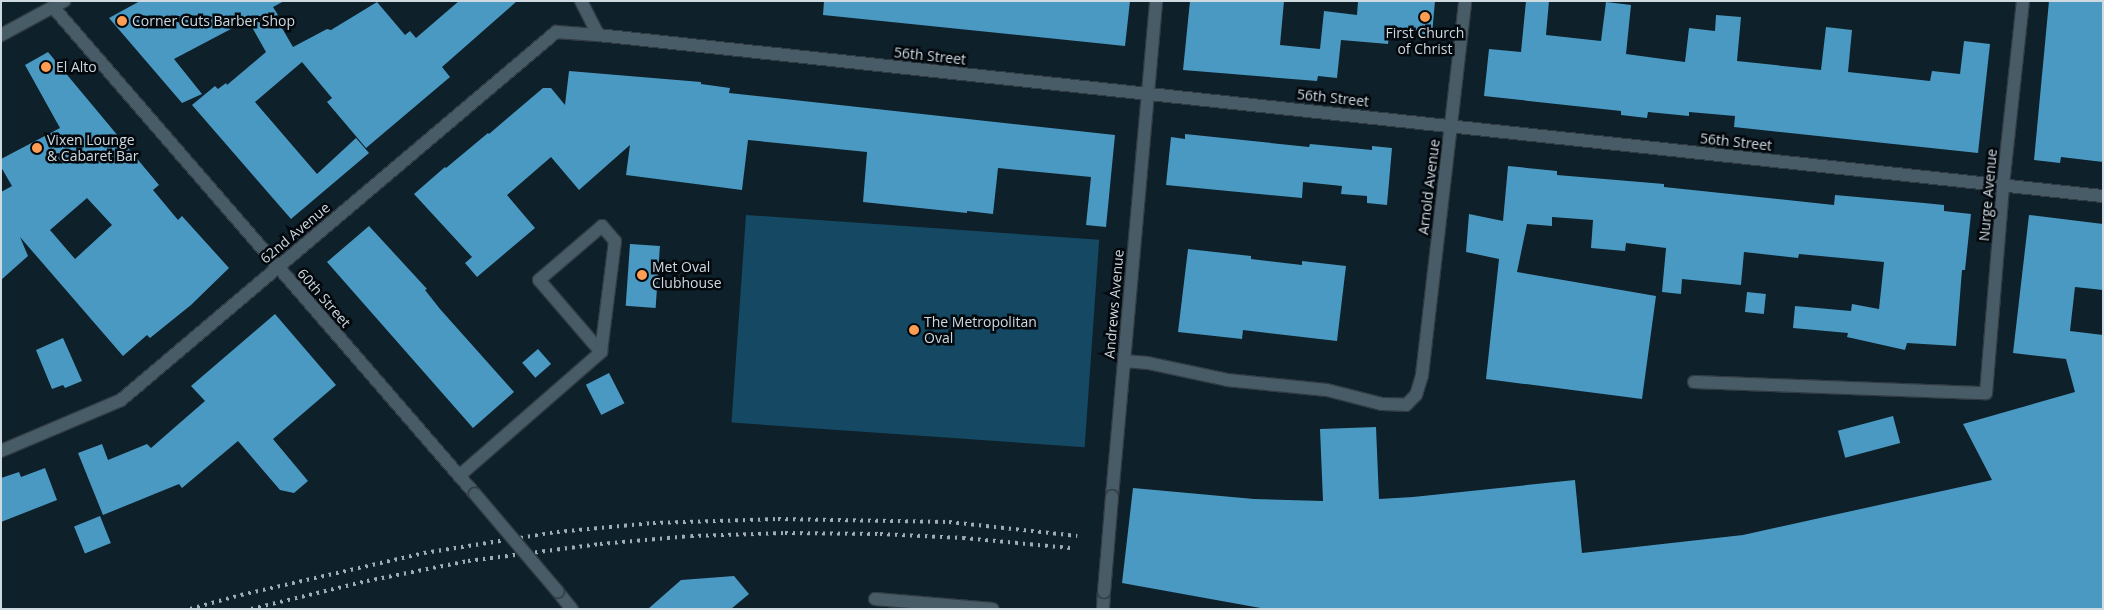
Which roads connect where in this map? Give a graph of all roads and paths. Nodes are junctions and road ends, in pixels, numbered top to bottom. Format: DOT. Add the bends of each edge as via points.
graph roads {
  1 [pos="581,1"];
  2 [pos="1156,1"];
  3 [pos="1465,1"];
  4 [pos="2023,1"];
  5 [pos="56,3"];
  6 [pos="1,35"];
  7 [pos="598,35"];
  8 [pos="1147,94"];
  9 [pos="1452,126"];
  10 [pos="2003,185"];
  11 [pos="2103,196"];
  12 [pos="277,268"];
  13 [pos="601,352"];
  14 [pos="1124,361"];
  15 [pos="1694,382"];
  16 [pos="1,451"];
  17 [pos="459,476"];
  18 [pos="875,599"];
  19 [pos="572,609"];
  20 [pos="993,609"];
  21 [pos="1102,609"];
  1 -- 7 [label="street"];
  2 -- 8 [label="street, Andrews Avenue"];
  3 -- 9 [label="street, Arnold Avenue"];
  4 -- 10 [label="street, Nurge Avenue"];
  5 -- 6 [label="street"];
  5 -- 12 [label="street, 60th Street"];
  7 -- 8 [label="street, 56th Street"];
  7 -- 12 [label="street, 62nd Avenue" via="556,32"];
  8 -- 9 [label="street, 56th Street"];
  8 -- 14 [label="street, Andrews Avenue"];
  9 -- 10 [label="street, 56th Street"];
  9 -- 14 [label="street, Arnold Avenue" via="1422,375 1416,395 1406,404 1382,404 1326,390 1227,380"];
  10 -- 11 [label="street, 56th Street"];
  10 -- 15 [label="street, Nurge Avenue" via="1986,393"];
  12 -- 16 [label="street, 62nd Avenue" via="122,400"];
  12 -- 17 [label="street, 60th Street"];
  13 -- 13 [label="street" via="615,241 602,226 539,280"];
  13 -- 17 [label="street"];
  14 -- 21 [label="street, Andrews Avenue, bridge"];
  17 -- 19 [label="street, 60th Street, bridge"];
  18 -- 20 [label="street"];
}
